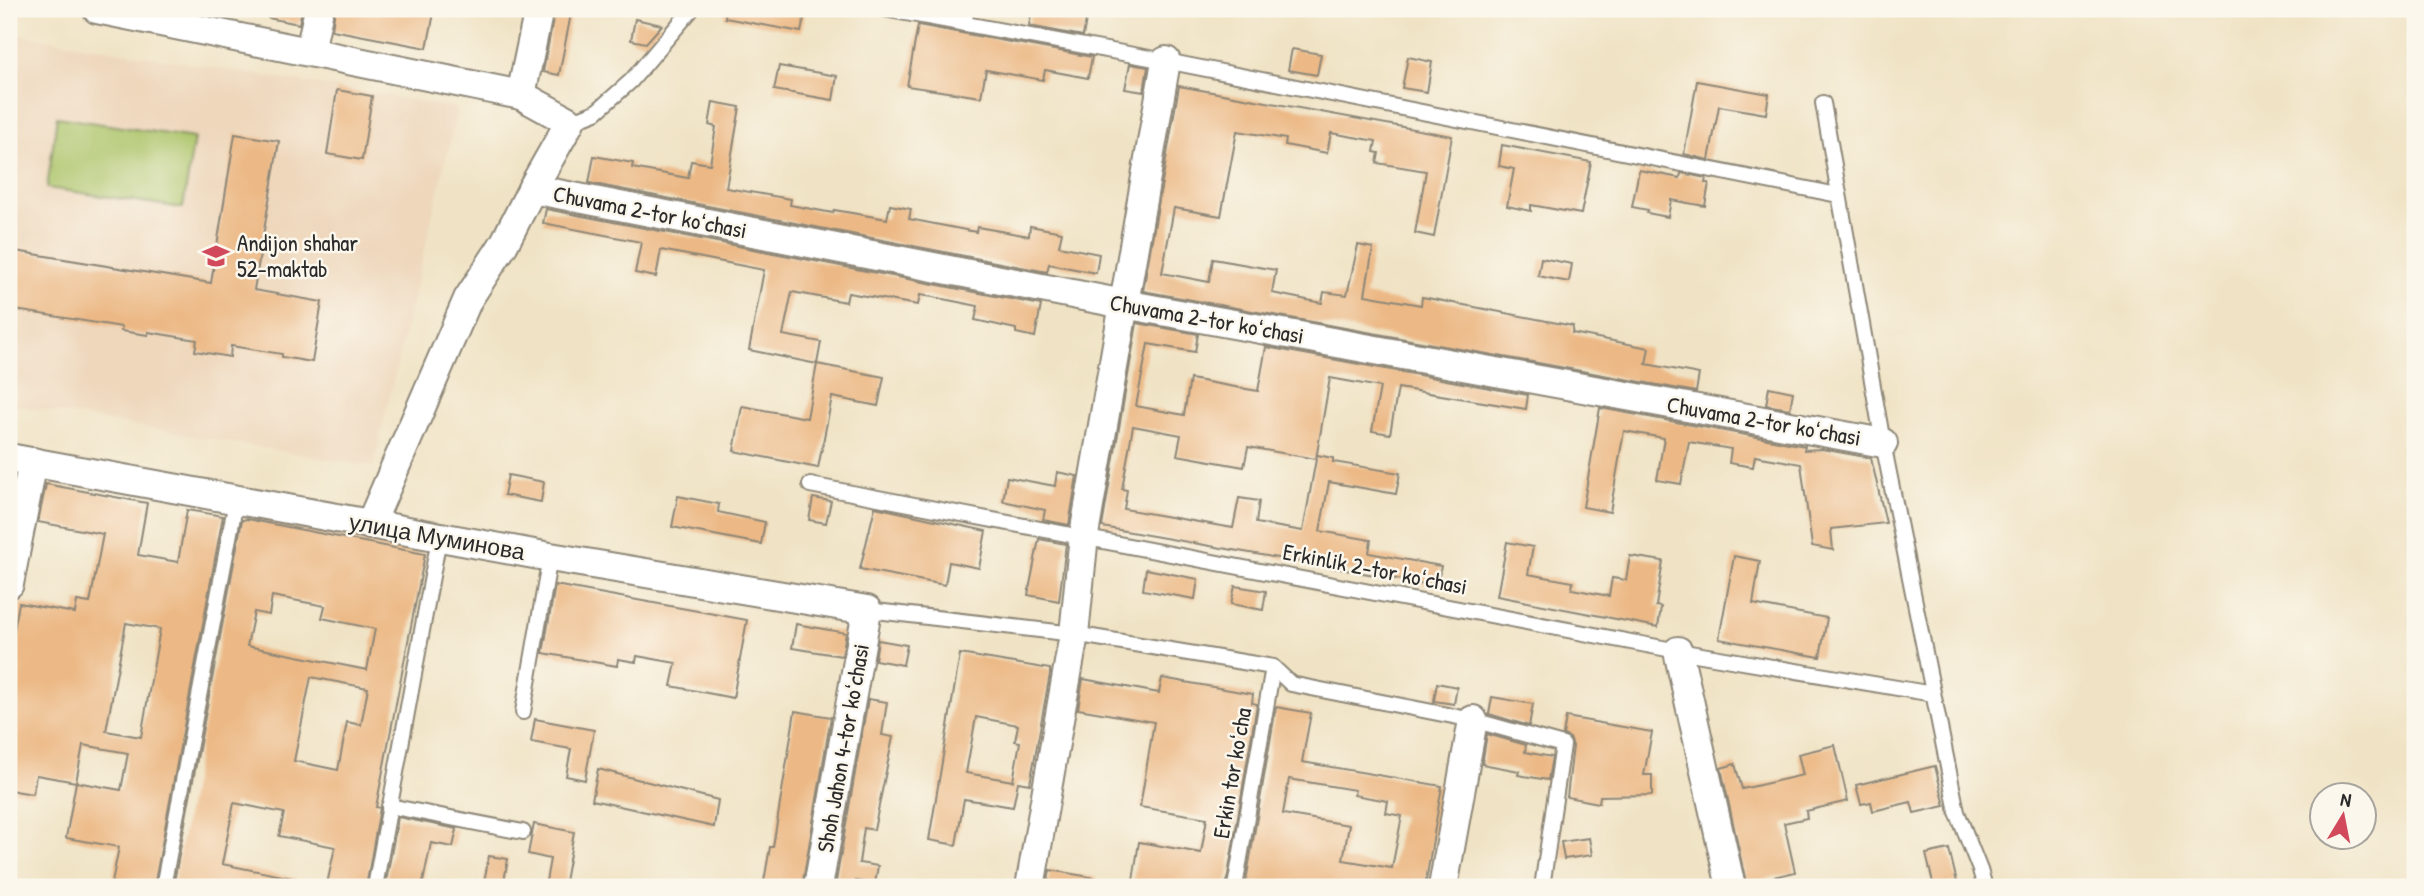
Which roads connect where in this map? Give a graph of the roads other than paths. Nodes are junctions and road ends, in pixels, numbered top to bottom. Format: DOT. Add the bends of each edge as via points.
graph roads {
  1 [pos="104,9"];
  2 [pos="318,9"];
  3 [pos="539,9"];
  4 [pos="692,9"];
  5 [pos="884,9"];
  6 [pos="967,9"];
  7 [pos="964,24"];
  8 [pos="310,51"];
  9 [pos="1166,61"];
  10 [pos="521,94"];
  11 [pos="1823,103"];
  12 [pos="570,122"];
  13 [pos="531,190"];
  14 [pos="1838,195"];
  15 [pos="1124,304"];
  16 [pos="1883,443"];
  17 [pos="21,460"];
  18 [pos="810,485"];
  19 [pos="236,501"];
  20 [pos="370,525"];
  21 [pos="1084,536"];
  22 [pos="439,538"];
  23 [pos="550,557"];
  24 [pos="9,584"];
  25 [pos="867,610"];
  26 [pos="1074,634"];
  27 [pos="1678,650"];
  28 [pos="1273,667"];
  29 [pos="1933,694"];
  30 [pos="523,712"];
  31 [pos="1473,720"];
  32 [pos="389,806"];
  33 [pos="523,832"];
  34 [pos="163,887"];
  35 [pos="375,887"];
  36 [pos="818,887"];
  37 [pos="1030,887"];
  38 [pos="1235,887"];
  39 [pos="1443,887"];
  40 [pos="1542,887"];
  41 [pos="1731,887"];
  42 [pos="1985,887"];
  1 -- 8 [label="street"];
  2 -- 8 [label="street"];
  3 -- 10 [label="street"];
  4 -- 12 [label="lane" via="631,81 596,112"];
  5 -- 7 [label="lane"];
  6 -- 7 [label="lane"];
  7 -- 9 [label="lane"];
  8 -- 10 [label="street"];
  9 -- 14 [label="lane"];
  9 -- 15 [label="street"];
  10 -- 12 [label="street"];
  11 -- 14 [label="lane"];
  12 -- 13 [label="street"];
  13 -- 15 [label="street, Chuvama 2-tor koʻchasi"];
  13 -- 20 [label="street" via="504,244 468,299"];
  14 -- 16 [label="lane"];
  15 -- 16 [label="street, Chuvama 2-tor koʻchasi"];
  15 -- 21 [label="street"];
  16 -- 29 [label="lane"];
  17 -- 19 [label="street, улица Муминова"];
  17 -- 24 [label="street"];
  18 -- 21 [label="lane, Erkinlik 2-tor koʻchasi"];
  19 -- 20 [label="street, улица Муминова"];
  19 -- 34 [label="lane"];
  20 -- 22 [label="street, улица Муминова"];
  21 -- 26 [label="street"];
  21 -- 27 [label="lane, Erkinlik 2-tor koʻchasi"];
  22 -- 23 [label="street, улица Муминова"];
  22 -- 32 [label="lane"];
  23 -- 25 [label="street, улица Муминова"];
  23 -- 30 [label="lane"];
  25 -- 26 [label="lane"];
  25 -- 36 [label="street, Shoh Jahon 4-tor koʻchasi"];
  26 -- 28 [label="lane"];
  26 -- 37 [label="street"];
  27 -- 29 [label="lane, Erkinlik 2-tor koʻchasi"];
  27 -- 41 [label="street"];
  28 -- 31 [label="lane" via="1292,684"];
  28 -- 38 [label="lane, Erkin tor koʻcha"];
  29 -- 42 [label="lane" via="1957,813"];
  31 -- 39 [label="street"];
  31 -- 40 [label="lane" via="1563,745"];
  32 -- 33 [label="lane"];
  32 -- 35 [label="lane"];
}
